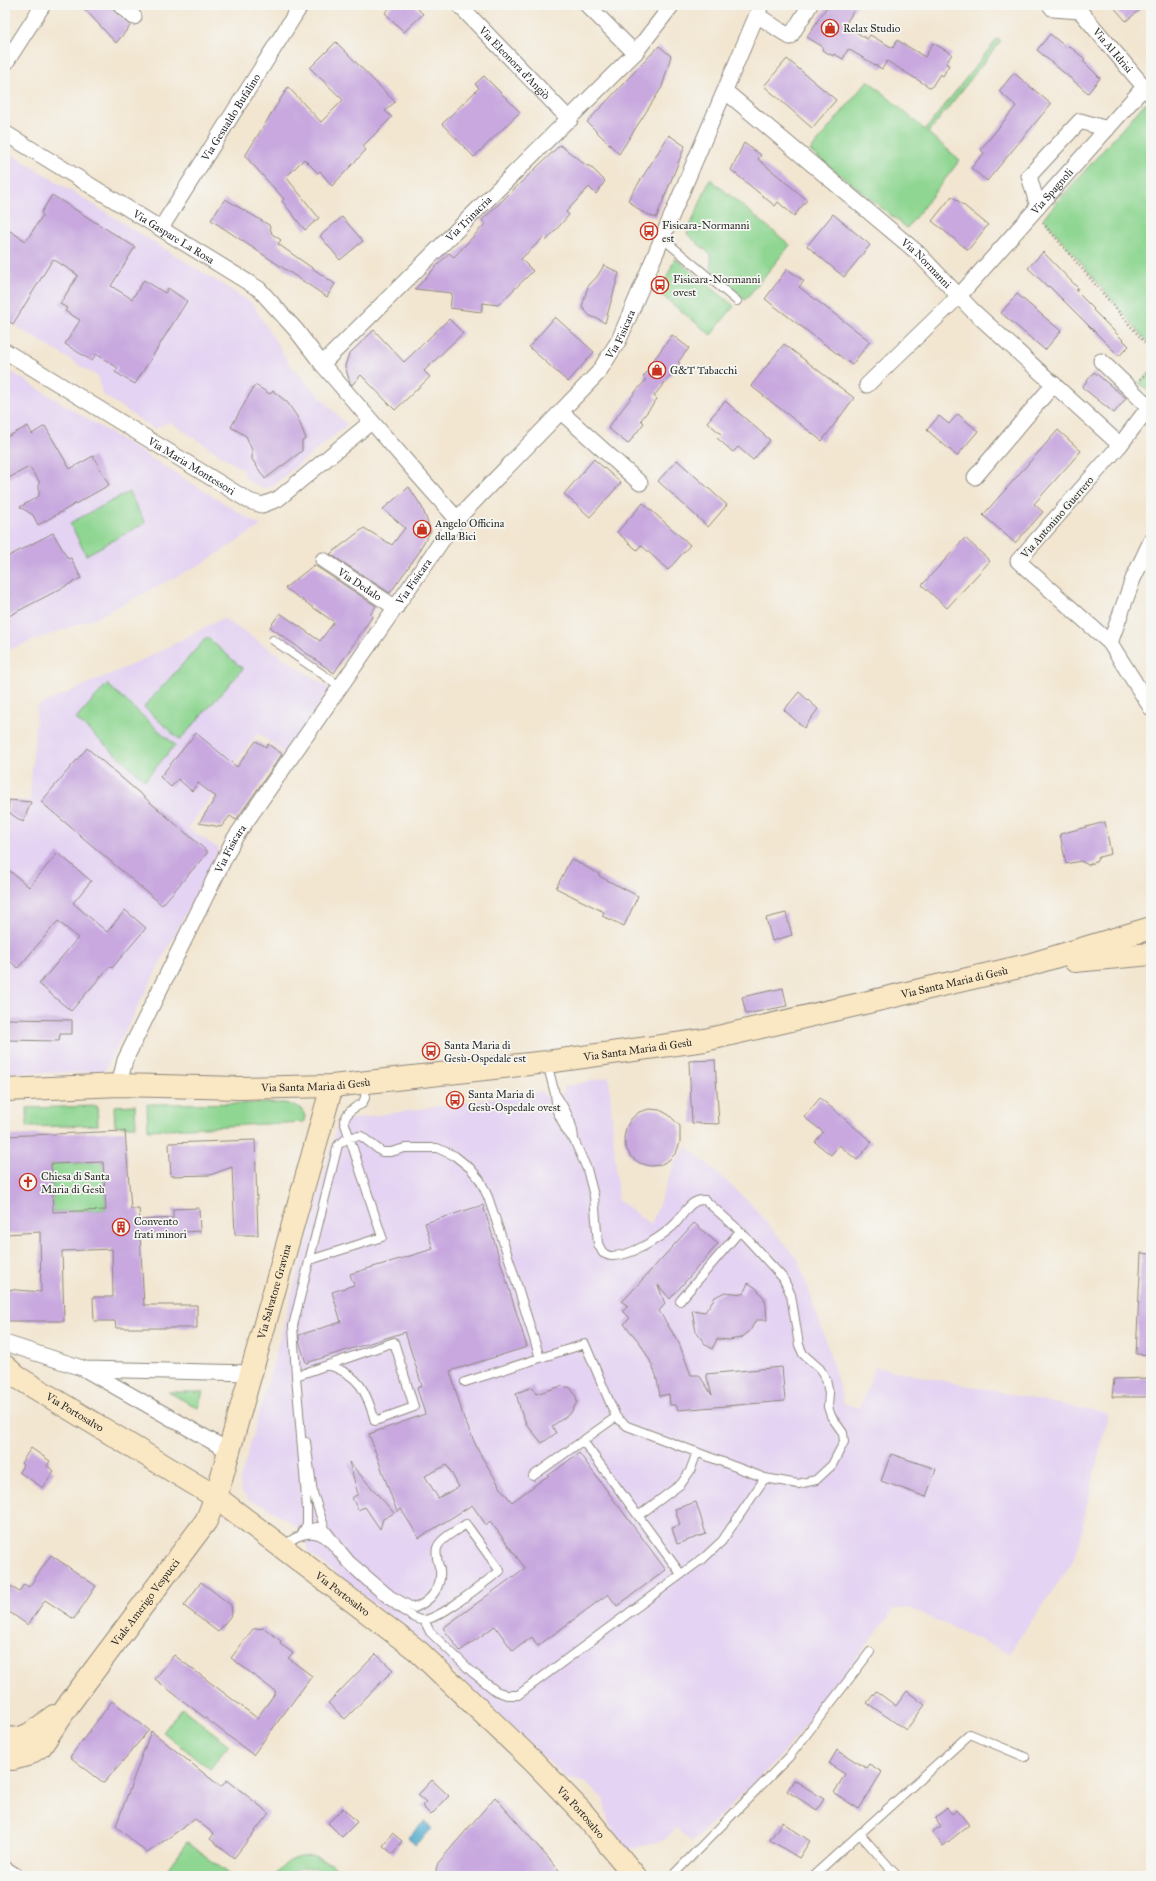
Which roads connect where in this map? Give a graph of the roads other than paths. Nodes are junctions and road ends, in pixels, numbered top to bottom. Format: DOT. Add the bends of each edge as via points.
graph roads {
  1 [pos="43,5"];
  2 [pos="121,5"];
  3 [pos="301,5"];
  4 [pos="459,5"];
  5 [pos="587,5"];
  6 [pos="672,5"];
  7 [pos="810,5"];
  8 [pos="1050,5"];
  9 [pos="1078,8"];
  10 [pos="759,10"];
  11 [pos="134,17"];
  12 [pos="635,53"];
  13 [pos="5,64"];
  14 [pos="725,91"];
  15 [pos="1147,91"];
  16 [pos="570,120"];
  17 [pos="1107,129"];
  18 [pos="5,133"];
  19 [pos="1036,210"];
  20 [pos="161,228"];
  21 [pos="662,238"];
  22 [pos="960,296"];
  23 [pos="737,301"];
  24 [pos="5,351"];
  25 [pos="1101,361"];
  26 [pos="322,364"];
  27 [pos="1054,384"];
  28 [pos="867,385"];
  29 [pos="561,412"];
  30 [pos="376,427"];
  31 [pos="1120,445"];
  32 [pos="975,477"];
  33 [pos="640,483"];
  34 [pos="457,518"];
  35 [pos="1151,541"];
  36 [pos="323,560"];
  37 [pos="396,608"];
  38 [pos="273,640"];
  39 [pos="1110,643"];
  40 [pos="341,687"];
  41 [pos="1151,708"];
  42 [pos="1151,928"];
  43 [pos="1151,954"];
  44 [pos="1028,965"];
  45 [pos="547,1062"];
  46 [pos="366,1083"];
  47 [pos="119,1085"];
  48 [pos="332,1086"];
  49 [pos="240,1088"];
  50 [pos="5,1090"];
  51 [pos="349,1137"];
  52 [pos="740,1232"];
  53 [pos="310,1260"];
  54 [pos="680,1301"];
  55 [pos="5,1343"];
  56 [pos="540,1358"];
  57 [pos="328,1365"];
  58 [pos="5,1366"];
  59 [pos="85,1369"];
  60 [pos="251,1373"];
  61 [pos="296,1376"];
  62 [pos="465,1382"];
  63 [pos="616,1417"];
  64 [pos="583,1440"];
  65 [pos="229,1451"];
  66 [pos="697,1452"];
  67 [pos="533,1476"];
  68 [pos="765,1478"];
  69 [pos="216,1497"];
  70 [pos="638,1516"];
  71 [pos="325,1529"];
  72 [pos="303,1532"];
  73 [pos="282,1547"];
  74 [pos="681,1574"];
  75 [pos="424,1620"];
  76 [pos="870,1652"];
  77 [pos="69,1704"];
  78 [pos="5,1737"];
  79 [pos="5,1757"];
  80 [pos="1025,1758"];
  81 [pos="860,1834"];
  82 [pos="5,1869"];
  83 [pos="16,1876"];
  84 [pos="635,1876"];
  85 [pos="672,1876"];
  86 [pos="813,1876"];
  87 [pos="897,1876"];
  1 -- 13 [label="street"];
  2 -- 11 [label="street"];
  3 -- 20 [label="street, Via Gesualdo Bufalino"];
  4 -- 16 [label="street, Via Eleonora d'Angiò"];
  5 -- 12 [label="street"];
  6 -- 12 [label="street, Via Trinacria"];
  7 -- 10 [label="street" via="790,37"];
  8 -- 9 [label="street" via="1053,9"];
  9 -- 15 [label="street, Via Al Idrisi"];
  10 -- 14 [label="street, Via Fisicara"];
  12 -- 16 [label="street, Via Trinacria"];
  14 -- 21 [label="street, Via Fisicara"];
  14 -- 22 [label="street, Via Normanni" via="918,253"];
  15 -- 17 [label="street, Via Spagnoli"];
  16 -- 26 [label="street, Via Trinacria"];
  17 -- 19 [label="street, Via Spagnoli"];
  17 -- 19 [label="street" via="1080,121 1029,176"];
  18 -- 20 [label="street, Via Gaspare La Rosa"];
  19 -- 22 [label="street, Via Spagnoli"];
  20 -- 26 [label="street, Via Gaspare La Rosa" via="259,289"];
  21 -- 23 [label="lane"];
  21 -- 29 [label="street, Via Fisicara" via="619,340 598,373"];
  22 -- 27 [label="street, Via Normanni" via="972,310"];
  22 -- 28 [label="street, Via Spagnoli"];
  24 -- 30 [label="street, Via Maria Montessori" via="249,501 262,505 278,499"];
  25 -- 31 [label="street, Via Antonino Guerrero" via="1149,407"];
  26 -- 30 [label="street"];
  27 -- 31 [label="street, Via Normanni"];
  27 -- 32 [label="street"];
  29 -- 33 [label="street"];
  29 -- 34 [label="street, Via Fisicara"];
  30 -- 34 [label="street"];
  31 -- 39 [label="street, Via Antonino Guerrero" via="1018,561"];
  34 -- 37 [label="street, Via Fisicara"];
  35 -- 39 [label="street" via="1133,579"];
  36 -- 37 [label="street, Via Dedalo"];
  37 -- 40 [label="street, Via Fisicara"];
  38 -- 40 [label="lane"];
  39 -- 41 [label="street, Via Antonino Guerrero"];
  40 -- 47 [label="street, Via Fisicara" via="234,839 125,1060"];
  42 -- 44 [label="main road"];
  43 -- 44 [label="main road"];
  44 -- 45 [label="main road, Via Santa Maria di Gesù" via="705,1040"];
  45 -- 46 [label="main road, Via Santa Maria di Gesù"];
  45 -- 52 [label="lane" via="557,1111 587,1169 594,1196 598,1244 603,1254 611,1256 626,1253 660,1237 674,1225 691,1203 697,1200 705,1200"];
  46 -- 48 [label="main road, Via Santa Maria di Gesù"];
  46 -- 51 [label="lane" via="362,1104 353,1108 344,1121"];
  47 -- 49 [label="main road"];
  47 -- 50 [label="main road"];
  48 -- 49 [label="main road, Via Santa Maria di Gesù"];
  48 -- 60 [label="main road, Via Salvatore Gravina"];
  49 -- 50 [label="main road" via="156,1096 80,1097"];
  51 -- 53 [label="lane" via="338,1145"];
  51 -- 53 [label="lane" via="382,1236"];
  51 -- 56 [label="lane" via="361,1136 382,1152 405,1148 437,1148 455,1156 470,1168 480,1180 488,1198"];
  52 -- 54 [label="lane"];
  52 -- 68 [label="lane" via="783,1278 791,1295 799,1345 803,1354 820,1369 826,1379 828,1407 843,1434 844,1442 832,1465 816,1480 798,1484"];
  53 -- 61 [label="lane" via="293,1326"];
  55 -- 59 [label="street"];
  56 -- 62 [label="lane"];
  56 -- 63 [label="lane" via="584,1344"];
  57 -- 57 [label="lane" via="349,1373 360,1384 368,1397 375,1421 414,1407 394,1342"];
  57 -- 61 [label="lane"];
  58 -- 69 [label="main road, Via Portosalvo" via="16,1377"];
  59 -- 60 [label="street"];
  59 -- 65 [label="street"];
  60 -- 65 [label="main road, Via Salvatore Gravina"];
  61 -- 71 [label="lane" via="312,1493"];
  61 -- 72 [label="lane" via="307,1509 307,1524"];
  63 -- 64 [label="lane"];
  63 -- 66 [label="lane" via="627,1426"];
  64 -- 67 [label="lane"];
  64 -- 70 [label="lane"];
  65 -- 69 [label="main road, Via Salvatore Gravina"];
  66 -- 68 [label="lane"];
  66 -- 70 [label="lane" via="690,1471 681,1484"];
  68 -- 74 [label="lane" via="722,1541"];
  69 -- 73 [label="main road, Via Portosalvo"];
  69 -- 77 [label="main road, Viale Amerigo Vespucci" via="206,1520"];
  70 -- 74 [label="lane"];
  71 -- 72 [label="lane" via="317,1527"];
  71 -- 75 [label="lane" via="350,1560 391,1595 414,1608 432,1596 438,1588 438,1547 466,1524 500,1571 436,1617"];
  72 -- 73 [label="lane"];
  72 -- 75 [label="lane" via="323,1537 347,1563 393,1603 408,1615"];
  73 -- 84 [label="main road, Via Portosalvo" via="418,1651 538,1766"];
  74 -- 75 [label="lane" via="518,1695 496,1691 472,1672 430,1632"];
  76 -- 85 [label="lane" via="789,1758"];
  77 -- 78 [label="main road" via="26,1737"];
  77 -- 79 [label="main road" via="41,1746 27,1756 12,1759"];
  80 -- 81 [label="lane" via="970,1734"];
  81 -- 86 [label="lane"];
  81 -- 87 [label="lane"];
  82 -- 83 [label="street"];
}
